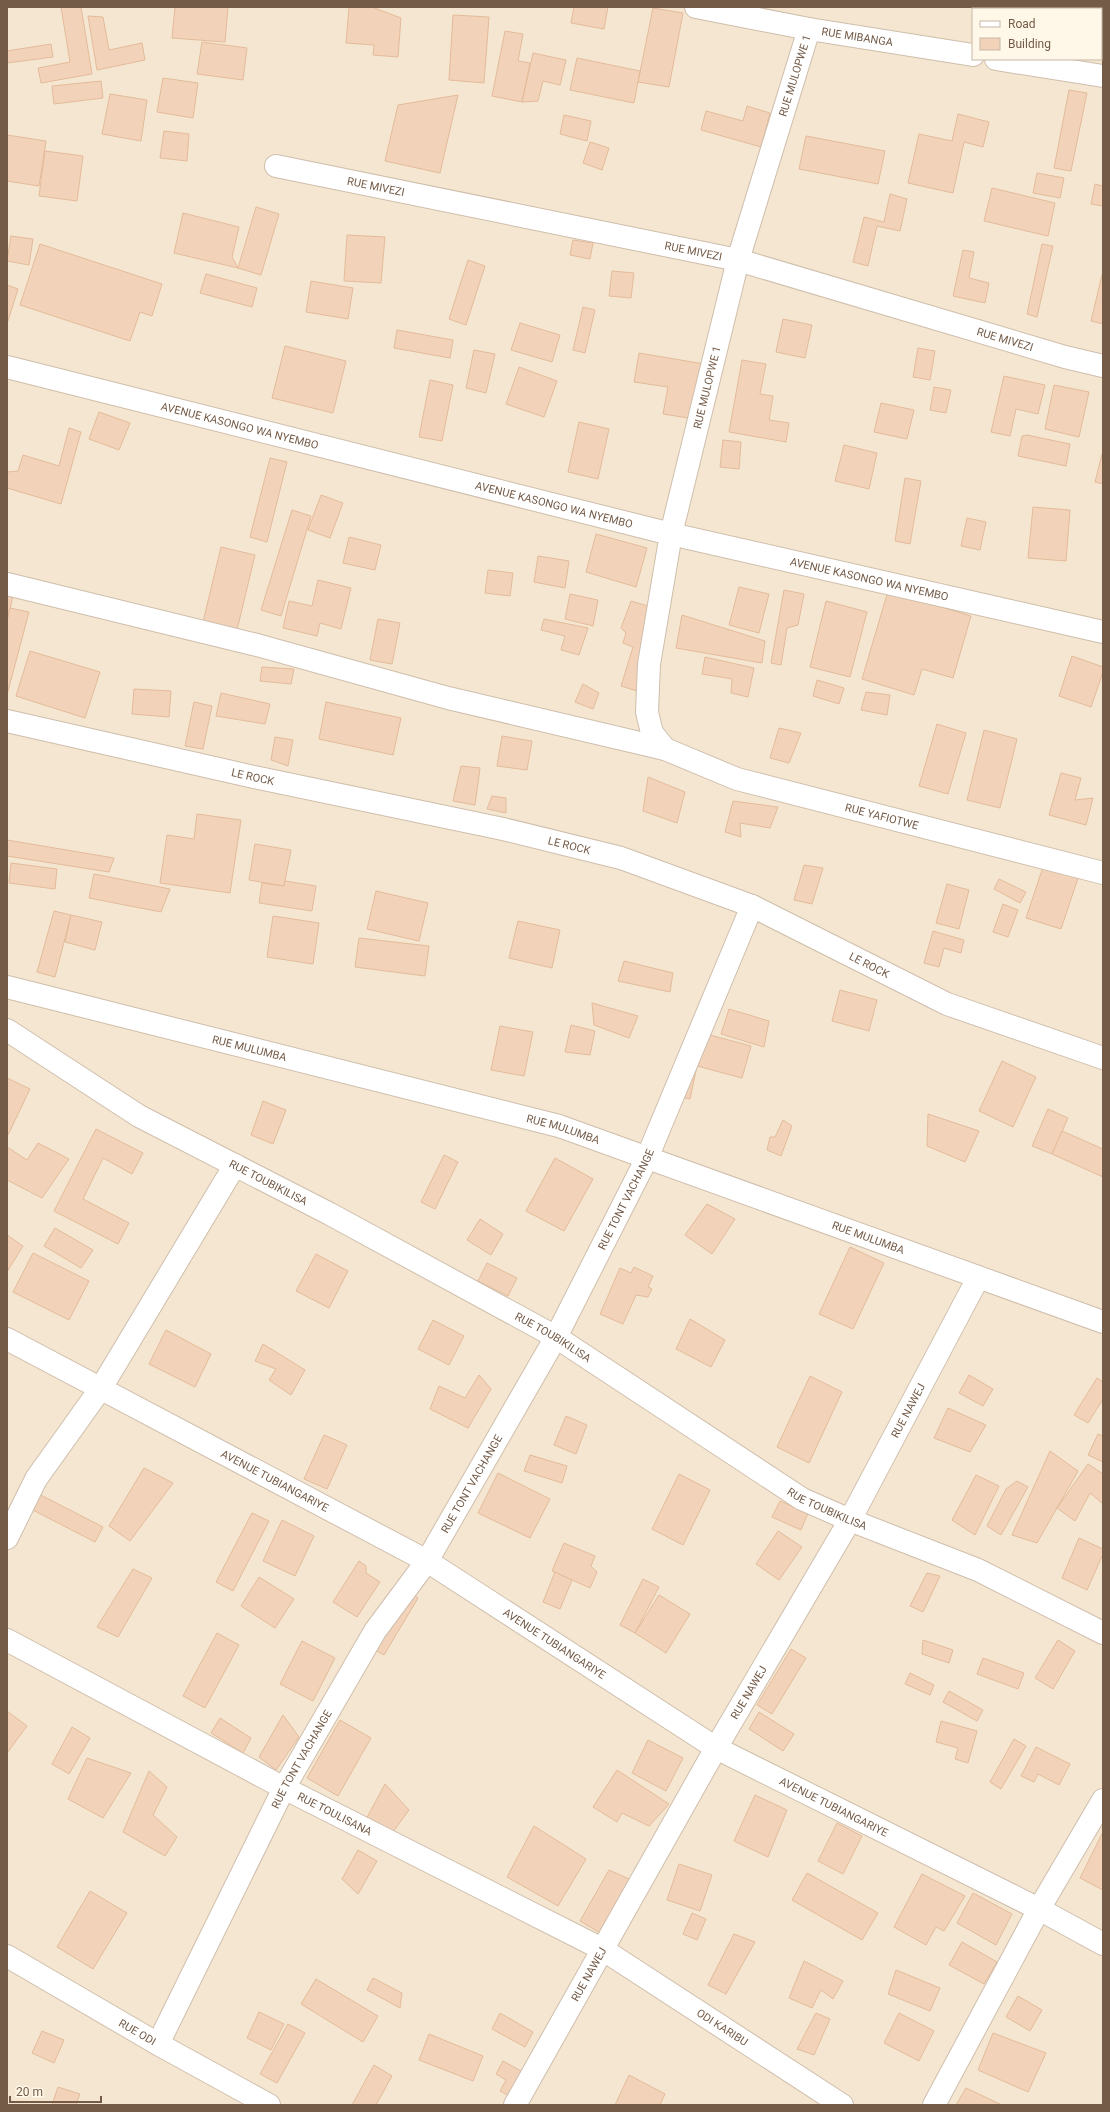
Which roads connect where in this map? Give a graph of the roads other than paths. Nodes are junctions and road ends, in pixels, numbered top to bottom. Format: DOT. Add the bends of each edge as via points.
graph roads {
  1 [pos="696,7"];
  2 [pos="809,29"];
  3 [pos="972,55"];
  4 [pos="1005,60"];
  5 [pos="1095,70"];
  6 [pos="276,166"];
  7 [pos="738,260"];
  8 [pos="1103,366"];
  9 [pos="7,367"];
  10 [pos="671,534"];
  11 [pos="7,584"];
  12 [pos="1103,632"];
  13 [pos="7,721"];
  14 [pos="665,749"];
  15 [pos="1103,872"];
  16 [pos="752,906"];
  17 [pos="7,988"];
  18 [pos="7,1030"];
  19 [pos="1103,1058"];
  20 [pos="647,1158"];
  21 [pos="235,1165"];
  22 [pos="978,1278"];
  23 [pos="1103,1322"];
  24 [pos="556,1337"];
  25 [pos="7,1339"];
  26 [pos="100,1388"];
  27 [pos="850,1520"];
  28 [pos="7,1538"];
  29 [pos="427,1561"];
  30 [pos="1103,1633"];
  31 [pos="7,1640"];
  32 [pos="716,1748"];
  33 [pos="284,1788"];
  34 [pos="1103,1800"];
  35 [pos="1039,1909"];
  36 [pos="1103,1944"];
  37 [pos="602,1949"];
  38 [pos="7,1956"];
  39 [pos="158,2044"];
  40 [pos="269,2105"];
  41 [pos="515,2105"];
  42 [pos="842,2105"];
  43 [pos="934,2105"];
  1 -- 2 [label="street, RUE MIBANGA"];
  2 -- 3 [label="street, RUE MIBANGA"];
  2 -- 7 [label="street, RUE MULOPWE 1"];
  4 -- 5 [label="street"];
  6 -- 7 [label="street, RUE MIVEZI"];
  7 -- 8 [label="street, RUE MIVEZI"];
  7 -- 10 [label="street, RUE MULOPWE 1"];
  9 -- 10 [label="street, AVENUE KASONGO WA NYEMBO"];
  10 -- 12 [label="street, AVENUE KASONGO WA NYEMBO"];
  10 -- 14 [label="street, RUE MULOPWE 1" via="649,664 647,712 652,733"];
  11 -- 14 [label="street, RUE YAFIOTWE" via="250,643 448,698"];
  13 -- 16 [label="street, LE ROCK" via="254,777 503,829 621,858"];
  14 -- 15 [label="street, RUE YAFIOTWE" via="737,779"];
  16 -- 19 [label="street, LE ROCK" via="947,1004"];
  16 -- 20 [label="street, RUE TONT VACHANGE"];
  17 -- 20 [label="street, RUE MULUMBA" via="559,1126"];
  18 -- 21 [label="street, RUE TOUBIKILISA" via="139,1116"];
  20 -- 22 [label="street, RUE MULUMBA"];
  20 -- 24 [label="street, RUE TONT VACHANGE"];
  21 -- 24 [label="street, RUE TOUBIKILISA"];
  21 -- 26 [label="street"];
  22 -- 23 [label="street, RUE MULUMBA"];
  22 -- 27 [label="street, RUE NAWEJ"];
  24 -- 27 [label="street, RUE TOUBIKILISA" via="802,1499"];
  24 -- 29 [label="street, RUE TONT VACHANGE"];
  25 -- 26 [label="street, AVENUE TUBIANGARIYE"];
  26 -- 28 [label="street" via="36,1479"];
  26 -- 29 [label="street, AVENUE TUBIANGARIYE"];
  27 -- 30 [label="street, RUE TOUBIKILISA" via="978,1570"];
  27 -- 32 [label="street, RUE NAWEJ"];
  29 -- 32 [label="street, AVENUE TUBIANGARIYE"];
  29 -- 33 [label="street, RUE TONT VACHANGE" via="375,1631"];
  31 -- 33 [label="street, RUE TOULISANA"];
  32 -- 35 [label="street, AVENUE TUBIANGARIYE"];
  32 -- 37 [label="street, RUE NAWEJ"];
  33 -- 37 [label="street, RUE TOULISANA"];
  33 -- 39 [label="street, RUE TONT VACHANGE"];
  34 -- 35 [label="street"];
  35 -- 36 [label="street, AVENUE TUBIANGARIYE"];
  35 -- 43 [label="street"];
  37 -- 41 [label="street, RUE NAWEJ"];
  37 -- 42 [label="street, ODI KARIBU"];
  38 -- 39 [label="street, RUE ODI"];
  39 -- 40 [label="street, RUE ODI"];
}
